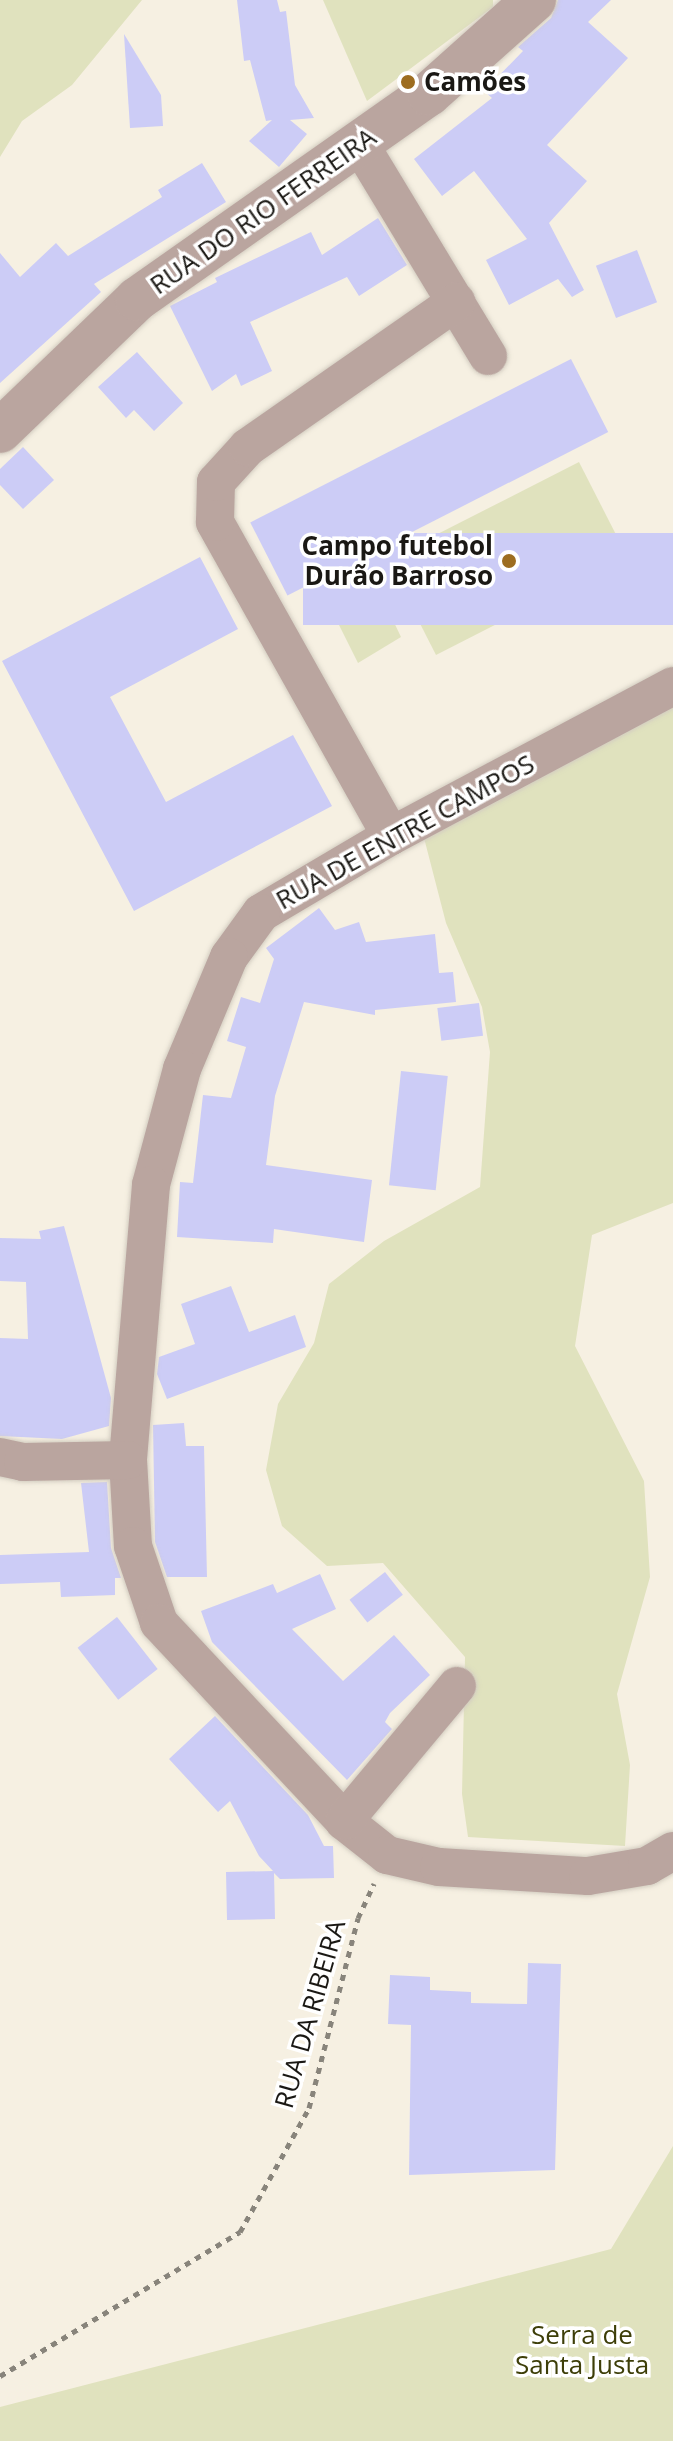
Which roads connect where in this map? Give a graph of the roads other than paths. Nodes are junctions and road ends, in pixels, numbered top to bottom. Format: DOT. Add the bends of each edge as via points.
graph roads {
  1 [pos="534,0"];
  2 [pos="359,143"];
  3 [pos="456,302"];
  4 [pos="488,356"];
  5 [pos="0,431"];
  6 [pos="673,686"];
  7 [pos="391,836"];
  8 [pos="0,1457"];
  9 [pos="128,1460"];
  10 [pos="457,1686"];
  11 [pos="344,1821"];
  12 [pos="673,1851"];
  1 -- 2 [label="street, RUA DO RIO FERREIRA" via="429,94"];
  2 -- 3 [label="street"];
  2 -- 5 [label="street, RUA DO RIO FERREIRA" via="137,299"];
  3 -- 4 [label="street"];
  3 -- 7 [label="street" via="248,447 216,482 215,522"];
  6 -- 7 [label="street, RUA DE ENTRE CAMPOS"];
  7 -- 9 [label="street, RUA DE ENTRE CAMPOS" via="261,913 223,971 182,1069 151,1185"];
  8 -- 9 [label="street" via="23,1462"];
  9 -- 11 [label="street, RUA DE ENTRE CAMPOS" via="133,1546 159,1623"];
  10 -- 11 [label="street"];
  11 -- 12 [label="street, RUA DE ENTRE CAMPOS" via="387,1855 439,1867 588,1876 647,1866"];
}
